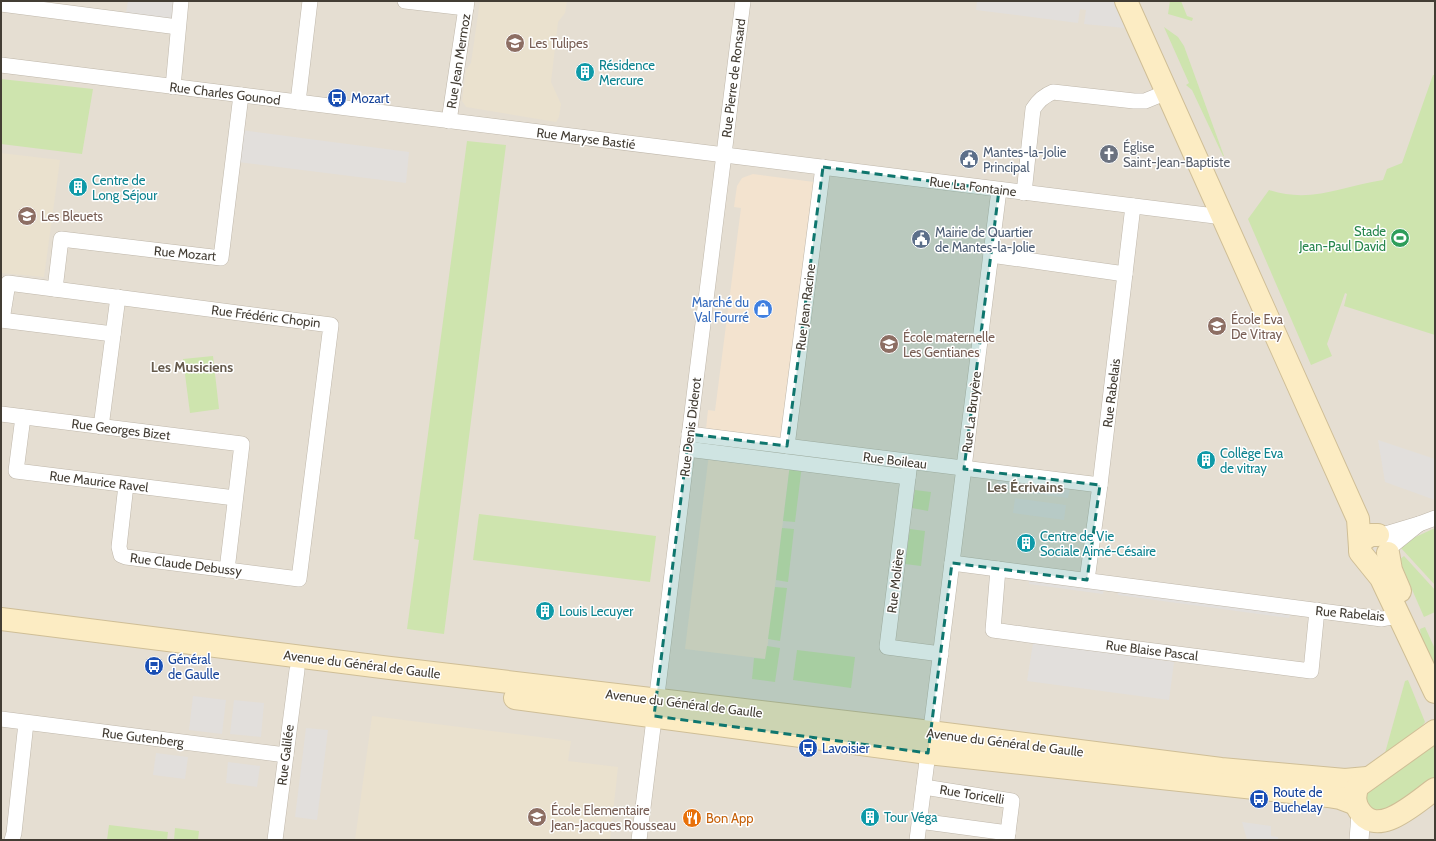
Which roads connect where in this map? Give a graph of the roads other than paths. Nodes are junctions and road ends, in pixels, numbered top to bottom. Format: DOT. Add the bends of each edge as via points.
graph roads {
  1 [pos="181,1"];
  2 [pos="310,1"];
  3 [pos="404,1"];
  4 [pos="743,1"];
  5 [pos="1126,1"];
  6 [pos="1,4"];
  7 [pos="466,5"];
  8 [pos="178,27"];
  9 [pos="1,65"];
  10 [pos="173,86"];
  11 [pos="1167,92"];
  12 [pos="241,95"];
  13 [pos="298,102"];
  14 [pos="449,121"];
  15 [pos="724,155"];
  16 [pos="823,167"];
  17 [pos="999,190"];
  18 [pos="1024,192"];
  19 [pos="1133,206"];
  20 [pos="1223,217"];
  21 [pos="991,255"];
  22 [pos="1125,274"];
  23 [pos="55,289"];
  24 [pos="118,297"];
  25 [pos="2,320"];
  26 [pos="113,334"];
  27 [pos="1,414"];
  28 [pos="23,417"];
  29 [pos="101,427"];
  30 [pos="689,434"];
  31 [pos="787,446"];
  32 [pos="687,449"];
  33 [pos="910,462"];
  34 [pos="964,469"];
  35 [pos="908,477"];
  36 [pos="126,485"];
  37 [pos="1100,486"];
  38 [pos="235,498"];
  39 [pos="1435,518"];
  40 [pos="1358,519"];
  41 [pos="1383,543"];
  42 [pos="1363,554"];
  43 [pos="952,563"];
  44 [pos="998,569"];
  45 [pos="227,570"];
  46 [pos="299,579"];
  47 [pos="1087,580"];
  48 [pos="1317,610"];
  49 [pos="1398,616"];
  50 [pos="1,619"];
  51 [pos="1,633"];
  52 [pos="941,654"];
  53 [pos="1421,660"];
  54 [pos="297,670"];
  55 [pos="1435,690"];
  56 [pos="655,708"];
  57 [pos="1,720"];
  58 [pos="26,723"];
  59 [pos="1435,731"];
  60 [pos="929,743"];
  61 [pos="286,755"];
  62 [pos="1367,778"];
  63 [pos="924,787"];
  64 [pos="1435,789"];
  65 [pos="1359,809"];
  66 [pos="920,821"];
  67 [pos="1382,822"];
  68 [pos="1007,836"];
  69 [pos="12,840"];
  70 [pos="275,840"];
  71 [pos="638,840"];
  72 [pos="917,840"];
  73 [pos="1359,840"];
  74 [pos="1370,840"];
  1 -- 8 [label="street"];
  2 -- 13 [label="street"];
  3 -- 7 [label="street"];
  4 -- 15 [label="street, Rue Pierre de Ronsard"];
  5 -- 11 [label="main road"];
  6 -- 8 [label="street"];
  7 -- 14 [label="street, Rue Jean Mermoz"];
  8 -- 10 [label="street"];
  9 -- 10 [label="street, Rue Charles Gounod"];
  10 -- 12 [label="street, Rue Charles Gounod"];
  11 -- 18 [label="street" via="1145,101 1053,92 1046,95 1033,109"];
  11 -- 20 [label="main road"];
  12 -- 13 [label="street, Rue Charles Gounod"];
  12 -- 23 [label="street, Rue Mozart" via="221,258 62,239"];
  13 -- 14 [label="street, Rue Charles Gounod"];
  14 -- 15 [label="street, Rue Maryse Bastié"];
  15 -- 16 [label="street, Rue La Fontaine"];
  15 -- 30 [label="street, Rue Denis Diderot"];
  16 -- 17 [label="street, Rue La Fontaine"];
  16 -- 31 [label="street, Rue Jean Racine"];
  17 -- 18 [label="street, Rue La Fontaine"];
  17 -- 21 [label="street, Rue La Bruyère"];
  18 -- 19 [label="street, Rue La Fontaine"];
  19 -- 20 [label="street, Rue La Fontaine"];
  19 -- 22 [label="street, Rue Rabelais"];
  20 -- 40 [label="main road"];
  21 -- 22 [label="street"];
  21 -- 34 [label="street, Rue La Bruyère"];
  22 -- 37 [label="street, Rue Rabelais"];
  23 -- 24 [label="street, Rue Frédéric Chopin"];
  23 -- 25 [label="street, Rue Frédéric Chopin" via="8,283"];
  24 -- 26 [label="street"];
  24 -- 46 [label="street, Rue Frédéric Chopin" via="331,325"];
  25 -- 26 [label="street"];
  26 -- 29 [label="street"];
  27 -- 28 [label="street, Rue Georges Bizet"];
  28 -- 29 [label="street, Rue Georges Bizet"];
  28 -- 36 [label="street, Rue Maurice Ravel" via="16,471"];
  29 -- 38 [label="street, Rue Georges Bizet" via="242,444"];
  30 -- 31 [label="street, Rue Boileau"];
  30 -- 32 [label="street, Rue Denis Diderot"];
  31 -- 33 [label="street, Rue Boileau"];
  32 -- 35 [label="street"];
  32 -- 56 [label="street, Rue Denis Diderot"];
  33 -- 34 [label="street, Rue Boileau"];
  33 -- 35 [label="street, Rue Molière"];
  34 -- 37 [label="street, Rue Boileau"];
  34 -- 43 [label="street"];
  35 -- 52 [label="street, Rue Molière" via="886,647"];
  36 -- 38 [label="street, Rue Maurice Ravel"];
  36 -- 45 [label="street, Rue Claude Debussy" via="119,547 121,555"];
  37 -- 47 [label="street, Rue Rabelais"];
  38 -- 45 [label="street"];
  39 -- 41 [label="street"];
  40 -- 41 [label="main road"];
  40 -- 42 [label="main road"];
  41 -- 42 [label="main road" via="1381,561 1374,563"];
  41 -- 53 [label="main road" via="1391,570 1416,627"];
  42 -- 49 [label="main road" via="1378,573"];
  43 -- 44 [label="street, Rue Rabelais"];
  43 -- 52 [label="street"];
  44 -- 47 [label="street, Rue Rabelais"];
  44 -- 48 [label="street, Rue Blaise Pascal" via="993,630 1311,671"];
  45 -- 46 [label="street, Rue Claude Debussy"];
  47 -- 48 [label="street, Rue Rabelais"];
  48 -- 49 [label="street, Rue Rabelais" via="1382,619"];
  49 -- 53 [label="main road"];
  50 -- 56 [label="main road, Avenue du Général de Gaulle" via="390,668"];
  51 -- 54 [label="main road, Avenue du Général de Gaulle"];
  52 -- 60 [label="street"];
  53 -- 55 [label="main road"];
  54 -- 56 [label="main road, Avenue du Général de Gaulle"];
  54 -- 61 [label="street, Rue Galilée"];
  56 -- 60 [label="main road, Avenue du Général de Gaulle"];
  56 -- 71 [label="street, Rue Denis Diderot"];
  57 -- 58 [label="street, Rue Gutenberg"];
  58 -- 61 [label="street, Rue Gutenberg"];
  58 -- 69 [label="street"];
  59 -- 62 [label="main road"];
  60 -- 62 [label="main road, Avenue du Général de Gaulle" via="1345,780"];
  60 -- 63 [label="street"];
  60 -- 65 [label="main road, Avenue du Général de Gaulle" via="1328,796 1340,798"];
  61 -- 70 [label="street, Rue Galilée"];
  62 -- 65 [label="main road" via="1356,789"];
  63 -- 66 [label="street"];
  63 -- 68 [label="street, Rue Toricelli" via="1012,800"];
  64 -- 67 [label="main road"];
  65 -- 67 [label="main road, Avenue du Général de Gaulle" via="1372,821"];
  65 -- 73 [label="street"];
  66 -- 68 [label="street, Rue Toricelli"];
  66 -- 72 [label="street"];
  67 -- 74 [label="street"];
}
